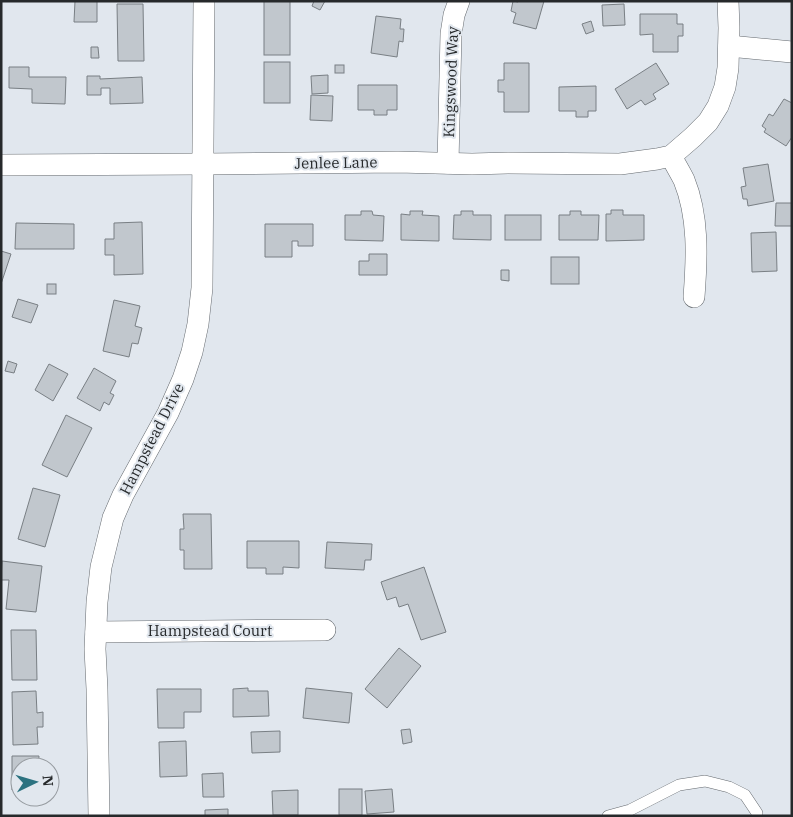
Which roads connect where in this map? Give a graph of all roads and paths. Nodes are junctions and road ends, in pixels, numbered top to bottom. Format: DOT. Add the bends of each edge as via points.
graph roads {
  1 [pos="204,1"];
  2 [pos="459,1"];
  3 [pos="728,1"];
  4 [pos="729,46"];
  5 [pos="792,52"];
  6 [pos="671,156"];
  7 [pos="448,163"];
  8 [pos="203,164"];
  9 [pos="1,165"];
  10 [pos="694,297"];
  11 [pos="325,630"];
  12 [pos="96,632"];
  13 [pos="99,816"];
  14 [pos="608,816"];
  15 [pos="757,816"];
  1 -- 8 [label="street, Hampstead Drive"];
  2 -- 7 [label="street, Kingswood Way" via="451,34"];
  3 -- 4 [label="street"];
  4 -- 5 [label="street"];
  4 -- 6 [label="street" via="725,87 718,106 708,122"];
  6 -- 7 [label="street, Jenlee Lane" via="620,164"];
  6 -- 10 [label="street" via="689,195 693,217 697,265"];
  7 -- 8 [label="street, Jenlee Lane"];
  8 -- 9 [label="street, Jenlee Lane"];
  8 -- 12 [label="street, Hampstead Drive" via="202,288 192,352 168,413 134,472 113,518 101,566"];
  11 -- 12 [label="street, Hampstead Court"];
  12 -- 13 [label="street, Hampstead Drive"];
  14 -- 15 [label="lane" via="630,810 679,785 705,782 729,787 745,795"];
}
